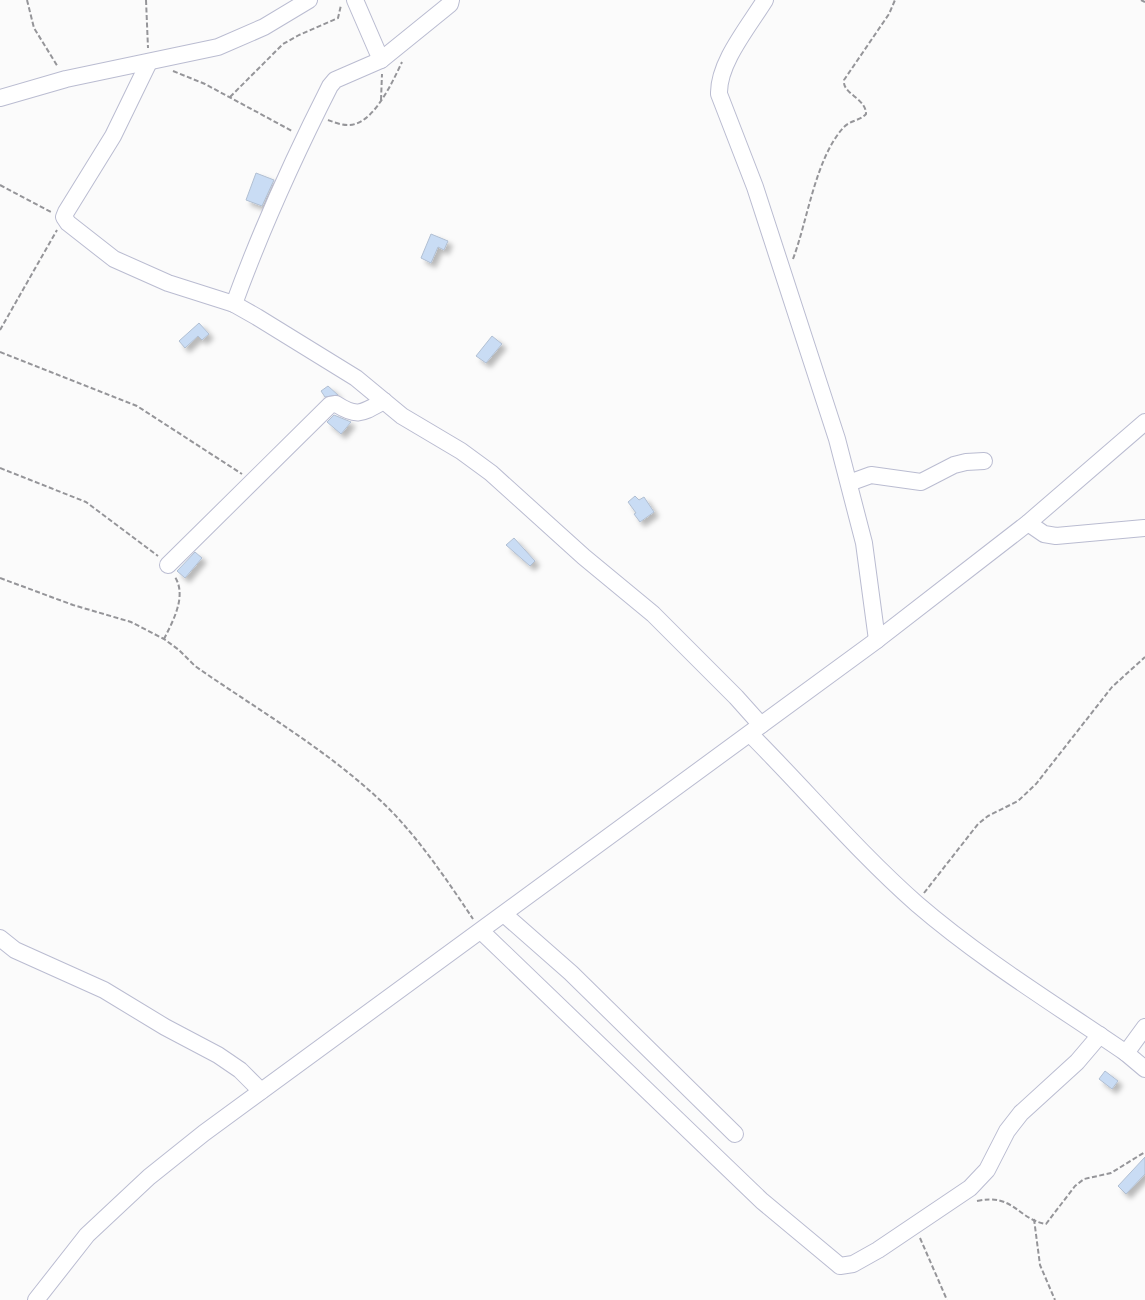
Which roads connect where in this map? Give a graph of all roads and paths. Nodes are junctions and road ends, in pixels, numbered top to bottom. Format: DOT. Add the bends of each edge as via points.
graph roads {
  1 [pos="27,0"];
  2 [pos="146,0"];
  3 [pos="309,0"];
  4 [pos="341,0"];
  5 [pos="355,0"];
  6 [pos="451,0"];
  7 [pos="765,0"];
  8 [pos="895,0"];
  9 [pos="1142,0"];
  10 [pos="1145,2"];
  11 [pos="380,60"];
  12 [pos="402,61"];
  13 [pos="149,62"];
  14 [pos="170,69"];
  15 [pos="66,79"];
  16 [pos="230,97"];
  17 [pos="0,98"];
  18 [pos="381,100"];
  19 [pos="316,115"];
  20 [pos="304,136"];
  21 [pos="0,185"];
  22 [pos="64,218"];
  23 [pos="785,279"];
  24 [pos="234,304"];
  25 [pos="0,330"];
  26 [pos="0,352"];
  27 [pos="384,401"];
  28 [pos="1145,422"];
  29 [pos="984,461"];
  30 [pos="0,468"];
  31 [pos="252,480"];
  32 [pos="849,483"];
  33 [pos="1028,523"];
  34 [pos="1144,528"];
  35 [pos="168,565"];
  36 [pos="0,578"];
  37 [pos="164,640"];
  38 [pos="877,640"];
  39 [pos="1145,657"];
  40 [pos="756,730"];
  41 [pos="916,903"];
  42 [pos="505,915"];
  43 [pos="481,931"];
  44 [pos="0,938"];
  45 [pos="1145,1027"];
  46 [pos="1100,1035"];
  47 [pos="1126,1053"];
  48 [pos="1145,1069"];
  49 [pos="261,1091"];
  50 [pos="735,1134"];
  51 [pos="1145,1152"];
  52 [pos="951,1200"];
  53 [pos="1034,1219"];
  54 [pos="914,1225"];
  55 [pos="36,1300"];
  56 [pos="947,1300"];
  57 [pos="1055,1300"];
  1 -- 15 [label="path" via="34,28"];
  2 -- 13 [label="path"];
  3 -- 13 [label="street" via="264,27 218,48"];
  4 -- 16 [label="path" via="338,18 283,44"];
  5 -- 11 [label="street"];
  6 -- 11 [label="street"];
  7 -- 23 [label="street" via="723,68 718,82 719,94 755,187"];
  8 -- 23 [label="path" via="844,80 846,88 863,102 866,114 842,129 821,168"];
  9 -- 10 [label="path"];
  11 -- 18 [label="path"];
  11 -- 19 [label="street" via="335,80"];
  12 -- 18 [label="path"];
  13 -- 15 [label="street"];
  13 -- 22 [label="street" via="113,136"];
  14 -- 16 [label="path"];
  15 -- 17 [label="street"];
  16 -- 20 [label="path"];
  18 -- 19 [label="path" via="363,121 354,125"];
  19 -- 20 [label="street"];
  20 -- 24 [label="street"];
  21 -- 22 [label="path"];
  22 -- 24 [label="street" via="114,259 168,283"];
  22 -- 25 [label="path"];
  23 -- 32 [label="street"];
  24 -- 27 [label="street" via="356,378"];
  26 -- 31 [label="path" via="137,406"];
  27 -- 31 [label="street" via="356,414 336,404 330,405"];
  27 -- 40 [label="street" via="492,473 584,557 653,614 736,697"];
  28 -- 33 [label="street"];
  29 -- 32 [label="street" via="954,465 921,482 884,475"];
  30 -- 35 [label="path" via="86,502"];
  31 -- 35 [label="street"];
  32 -- 38 [label="street" via="864,543"];
  33 -- 34 [label="street" via="1044,534 1056,536"];
  33 -- 38 [label="street"];
  35 -- 37 [label="path" via="178,582 180,599"];
  36 -- 37 [label="path" via="74,606 113,615"];
  37 -- 43 [label="path" via="195,666 309,743 383,802 422,849"];
  38 -- 40 [label="street"];
  39 -- 41 [label="path" via="1112,687 1036,784 1018,801 978,824"];
  40 -- 41 [label="street" via="844,833"];
  40 -- 42 [label="street"];
  41 -- 46 [label="street" via="964,942"];
  42 -- 43 [label="street"];
  42 -- 50 [label="street" via="571,973"];
  43 -- 49 [label="street"];
  43 -- 54 [label="street" via="749,1189 835,1263 840,1266 853,1264"];
  44 -- 49 [label="street" via="15,950 83,980 218,1054"];
  45 -- 47 [label="street"];
  46 -- 47 [label="street"];
  46 -- 52 [label="street" via="1077,1062 1022,1113 1007,1131 987,1170 970,1188"];
  47 -- 48 [label="street"];
  49 -- 55 [label="street" via="149,1176 87,1235"];
  51 -- 53 [label="path" via="1111,1173 1084,1179 1074,1186 1046,1224"];
  52 -- 53 [label="path" via="961,1203 995,1198"];
  52 -- 54 [label="street"];
  53 -- 57 [label="path" via="1040,1265"];
  54 -- 56 [label="path"];
}
